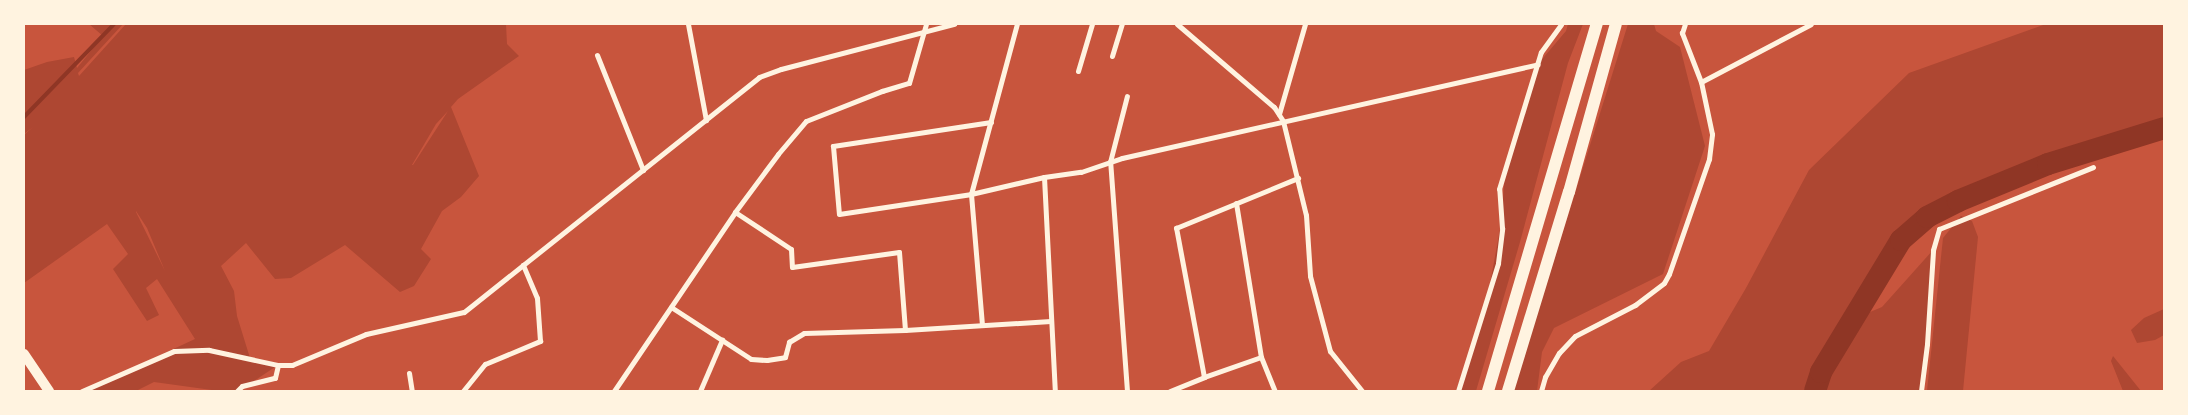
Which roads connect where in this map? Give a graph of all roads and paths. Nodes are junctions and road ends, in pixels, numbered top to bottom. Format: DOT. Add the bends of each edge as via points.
graph roads {
  1 [pos="688,24"];
  2 [pos="926,24"];
  3 [pos="954,24"];
  4 [pos="1017,24"];
  5 [pos="1092,24"];
  6 [pos="1122,24"];
  7 [pos="1177,24"];
  8 [pos="1306,24"];
  9 [pos="1561,24"];
  10 [pos="1597,24"];
  11 [pos="1616,24"];
  12 [pos="1685,24"];
  13 [pos="1811,24"];
  14 [pos="924,31"];
  15 [pos="597,55"];
  16 [pos="1112,56"];
  17 [pos="1538,64"];
  18 [pos="1078,71"];
  19 [pos="1700,82"];
  20 [pos="1127,96"];
  21 [pos="1279,114"];
  22 [pos="706,120"];
  23 [pos="1283,120"];
  24 [pos="991,122"];
  25 [pos="1110,162"];
  26 [pos="2093,167"];
  27 [pos="643,170"];
  28 [pos="1044,177"];
  29 [pos="1298,178"];
  30 [pos="971,194"];
  31 [pos="1236,203"];
  32 [pos="735,212"];
  33 [pos="522,265"];
  34 [pos="671,307"];
  35 [pos="1051,321"];
  36 [pos="982,325"];
  37 [pos="905,330"];
  38 [pos="722,340"];
  39 [pos="24,354"];
  40 [pos="1261,356"];
  41 [pos="278,365"];
  42 [pos="409,373"];
  43 [pos="1204,377"];
  44 [pos="50,391"];
  45 [pos="82,391"];
  46 [pos="238,391"];
  47 [pos="412,391"];
  48 [pos="463,391"];
  49 [pos="614,391"];
  50 [pos="700,391"];
  51 [pos="1055,391"];
  52 [pos="1127,391"];
  53 [pos="1170,391"];
  54 [pos="1275,391"];
  55 [pos="1362,391"];
  56 [pos="1458,391"];
  57 [pos="1488,391"];
  58 [pos="1508,391"];
  59 [pos="1541,391"];
  60 [pos="1921,391"];
  1 -- 22 [label="street"];
  2 -- 14 [label="street"];
  3 -- 14 [label="street"];
  4 -- 24 [label="street"];
  5 -- 18 [label="street"];
  6 -- 16 [label="street"];
  7 -- 21 [label="street"];
  8 -- 21 [label="street"];
  9 -- 17 [label="street" via="1541,52"];
  10 -- 57 [label="highway"];
  11 -- 58 [label="highway" via="1570,192"];
  12 -- 19 [label="street" via="1682,33"];
  13 -- 19 [label="street"];
  14 -- 22 [label="street" via="759,77"];
  14 -- 32 [label="street" via="909,83 806,121"];
  15 -- 27 [label="street"];
  17 -- 23 [label="street"];
  17 -- 56 [label="street" via="1499,189 1502,228 1498,263"];
  19 -- 59 [label="street" via="1712,134 1709,159 1669,274 1664,283 1636,305 1575,336 1559,353"];
  20 -- 25 [label="street"];
  21 -- 23 [label="street"];
  22 -- 27 [label="street"];
  23 -- 25 [label="street"];
  23 -- 29 [label="street"];
  24 -- 30 [label="street"];
  24 -- 30 [label="street" via="833,146 839,214"];
  25 -- 28 [label="street" via="1081,172"];
  25 -- 52 [label="street"];
  26 -- 60 [label="street" via="1939,229 1933,250"];
  27 -- 33 [label="street"];
  28 -- 30 [label="street"];
  28 -- 35 [label="street"];
  29 -- 31 [label="street"];
  29 -- 55 [label="street" via="1306,215 1310,276 1330,351"];
  30 -- 36 [label="street"];
  31 -- 40 [label="street"];
  31 -- 43 [label="street" via="1176,228"];
  32 -- 34 [label="street"];
  32 -- 37 [label="street" via="791,249 792,267 899,252"];
  33 -- 41 [label="street" via="464,312 366,334 302,362"];
  33 -- 48 [label="street" via="537,298 540,341 485,364"];
  34 -- 38 [label="street"];
  34 -- 49 [label="street"];
  35 -- 36 [label="street"];
  35 -- 51 [label="street"];
  36 -- 37 [label="street"];
  37 -- 38 [label="street" via="804,333 789,342 785,357 767,360 751,359"];
  38 -- 50 [label="street"];
  39 -- 44 [label="main road"];
  40 -- 43 [label="street"];
  40 -- 54 [label="street"];
  41 -- 45 [label="street" via="209,350 174,351"];
  41 -- 46 [label="street" via="275,378 242,386"];
  42 -- 47 [label="street"];
  43 -- 53 [label="street"];
}
